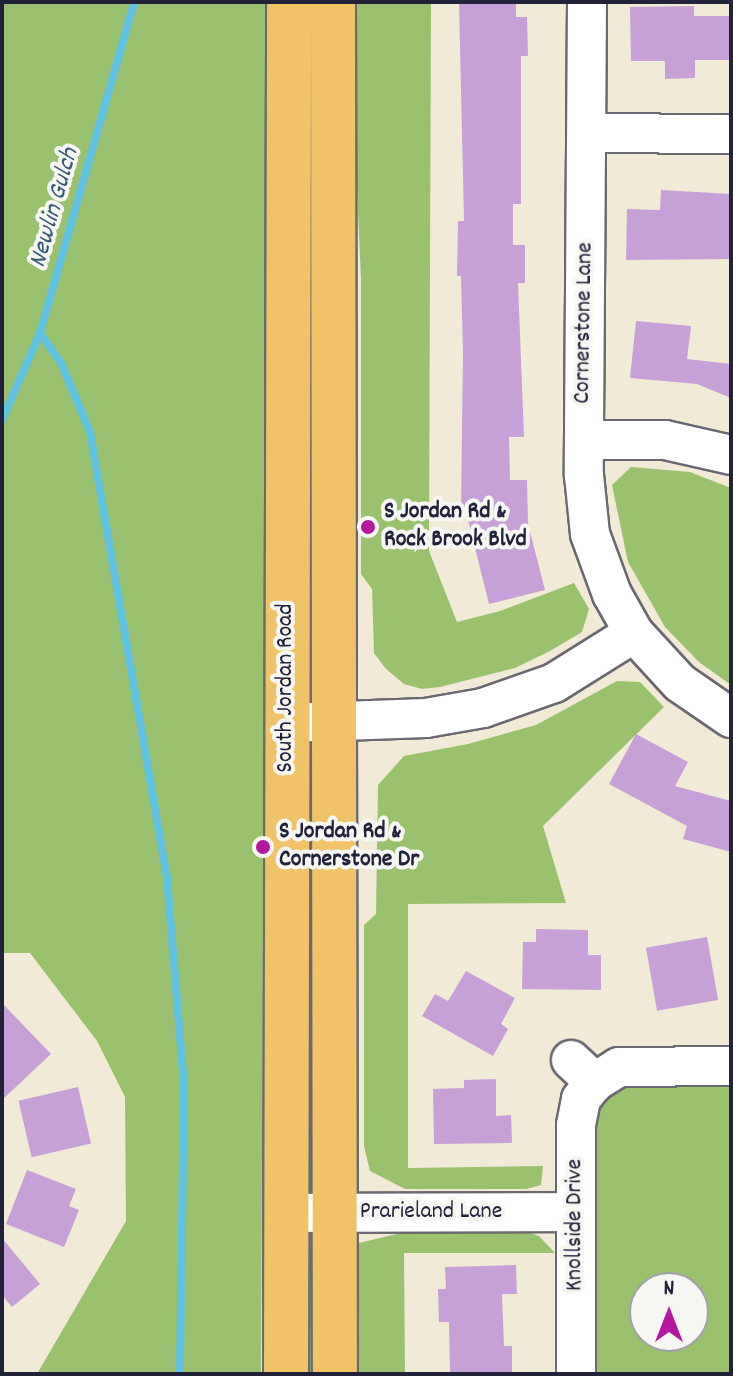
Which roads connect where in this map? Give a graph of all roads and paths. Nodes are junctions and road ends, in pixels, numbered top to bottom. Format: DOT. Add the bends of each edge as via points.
graph roads {
  1 [pos="289,2"];
  2 [pos="333,2"];
  3 [pos="587,2"];
  4 [pos="587,133"];
  5 [pos="731,134"];
  6 [pos="584,440"];
  7 [pos="731,455"];
  8 [pos="634,633"];
  9 [pos="731,718"];
  10 [pos="335,722"];
  11 [pos="287,723"];
  12 [pos="731,1066"];
  13 [pos="576,1212"];
  14 [pos="287,1213"];
  15 [pos="335,1213"];
  16 [pos="286,1374"];
  17 [pos="335,1374"];
  18 [pos="576,1374"];
  1 -- 11 [label="main road, South Jordan Road"];
  2 -- 10 [label="main road, South Jordan Road"];
  3 -- 4 [label="street, Cornerstone Lane"];
  4 -- 5 [label="street"];
  4 -- 6 [label="street, Cornerstone Lane"];
  6 -- 7 [label="street" via="675,441"];
  6 -- 8 [label="street, Cornerstone Lane" via="590,534 612,594"];
  8 -- 9 [label="street, Cornerstone Lane" via="664,669"];
  8 -- 10 [label="street" via="554,683 483,708 426,718"];
  10 -- 11 [label="street"];
  10 -- 15 [label="main road, South Jordan Road"];
  11 -- 14 [label="main road, South Jordan Road"];
  12 -- 13 [label="street, Knollside Drive" via="634,1065 583,1071 587,1089 577,1112"];
  13 -- 15 [label="street, Prarieland Lane"];
  13 -- 18 [label="street, Knollside Drive"];
  14 -- 15 [label="street, Prarieland Lane"];
  14 -- 16 [label="main road, South Jordan Road"];
  15 -- 17 [label="main road, South Jordan Road"];
}
